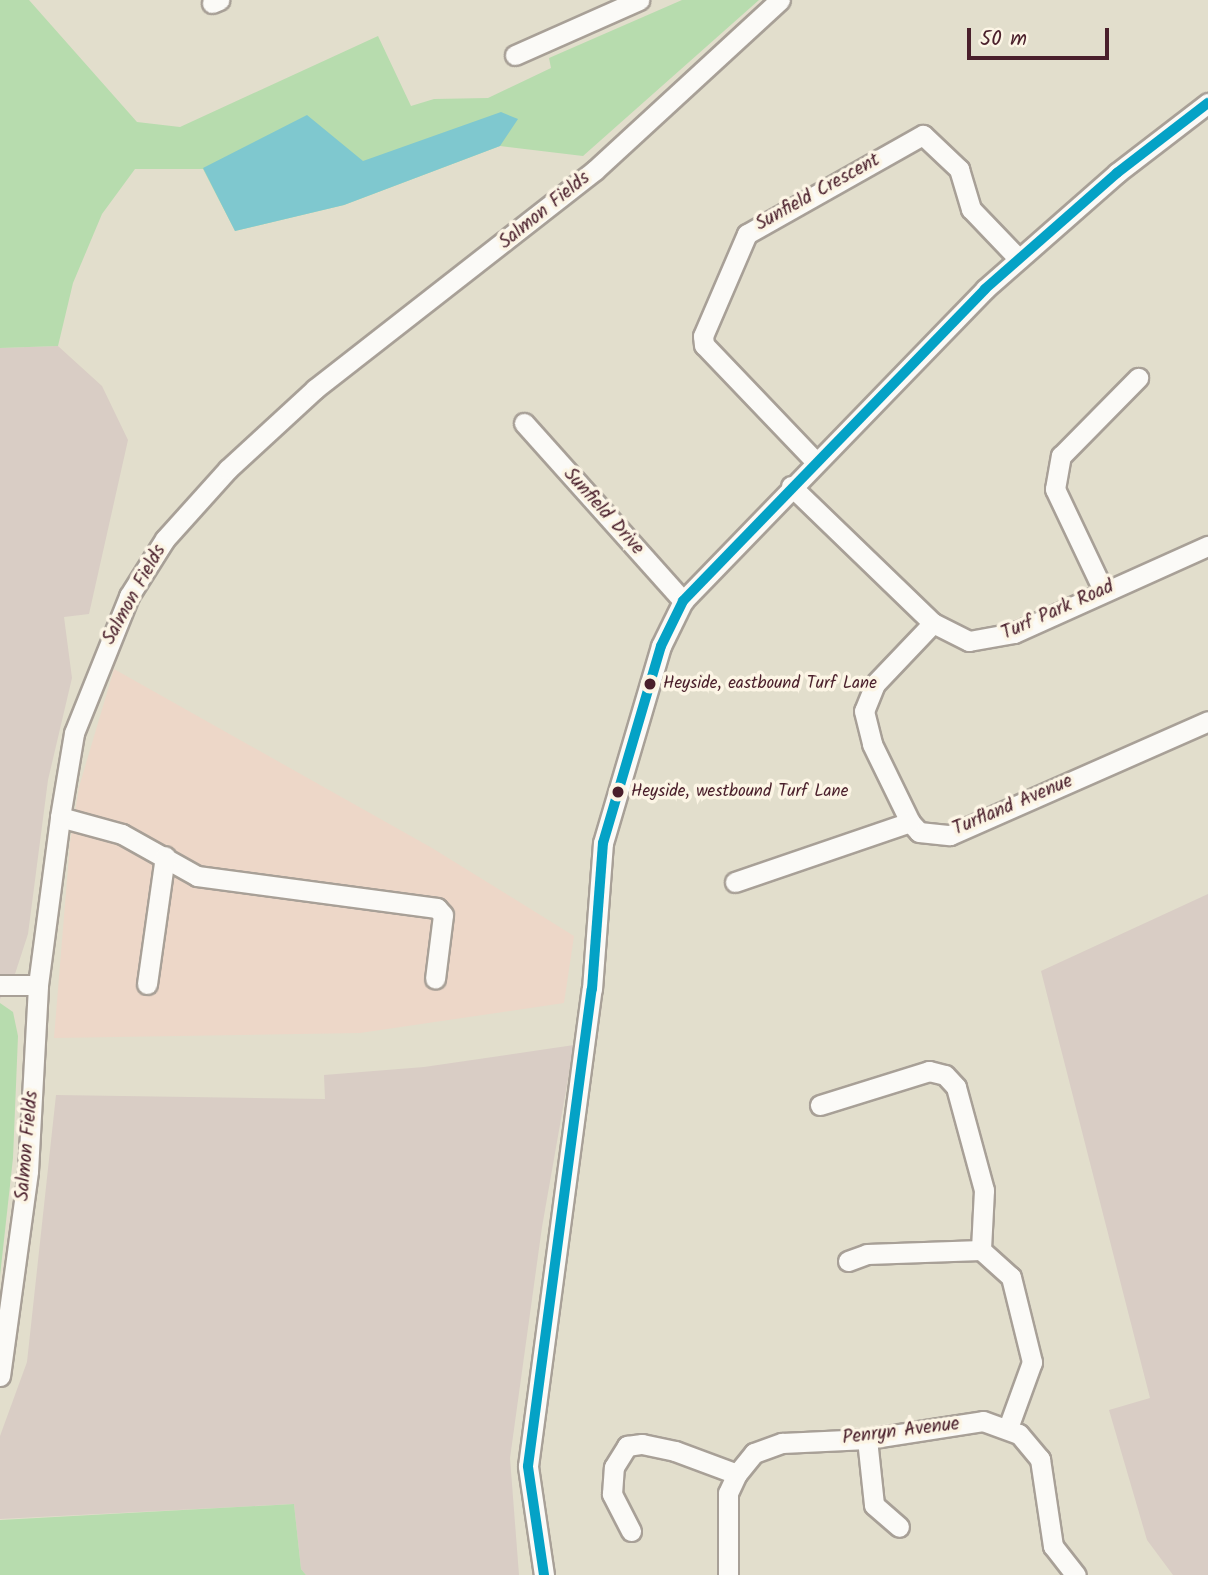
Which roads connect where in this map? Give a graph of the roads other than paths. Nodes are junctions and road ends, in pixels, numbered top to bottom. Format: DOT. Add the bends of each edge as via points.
graph roads {
  1 [pos="639,0"];
  2 [pos="780,0"];
  3 [pos="515,55"];
  4 [pos="1208,103"];
  5 [pos="1019,258"];
  6 [pos="1138,378"];
  7 [pos="524,423"];
  8 [pos="816,462"];
  9 [pos="791,486"];
  10 [pos="1208,546"];
  11 [pos="1102,590"];
  12 [pos="683,601"];
  13 [pos="933,623"];
  14 [pos="1208,721"];
  15 [pos="60,817"];
  16 [pos="910,822"];
  17 [pos="165,856"];
  18 [pos="735,882"];
  19 [pos="435,979"];
  20 [pos="147,984"];
  21 [pos="0,985"];
  22 [pos="38,985"];
  23 [pos="820,1105"];
  24 [pos="981,1250"];
  25 [pos="848,1261"];
  26 [pos="0,1376"];
  27 [pos="1008,1427"];
  28 [pos="867,1439"];
  29 [pos="737,1474"];
  30 [pos="899,1527"];
  31 [pos="631,1531"];
  32 [pos="544,1575"];
  33 [pos="728,1575"];
  34 [pos="1076,1575"];
  1 -- 3 [label="street"];
  2 -- 15 [label="street, Salmon Fields" via="595,170 315,389 228,469 165,539 129,596 101,657 74,733"];
  4 -- 5 [label="street" via="1117,173"];
  5 -- 8 [label="street"];
  5 -- 8 [label="street, Sunfield Crescent" via="971,209 959,169 923,135 774,214 747,234 703,336 704,345"];
  6 -- 11 [label="street" via="1061,456 1055,489"];
  7 -- 12 [label="street, Sunfield Drive"];
  8 -- 9 [label="street"];
  9 -- 12 [label="street"];
  9 -- 13 [label="street, Turf Park Road"];
  10 -- 11 [label="street, Turf Park Road"];
  11 -- 13 [label="street, Turf Park Road" via="989,641 969,641"];
  12 -- 32 [label="street" via="648,680 603,843 592,989 528,1466"];
  13 -- 16 [label="street" via="875,684 864,711 872,744"];
  14 -- 16 [label="street, Turfland Avenue" via="950,835 919,832"];
  15 -- 17 [label="street" via="122,834"];
  15 -- 22 [label="street, Salmon Fields"];
  16 -- 18 [label="street"];
  17 -- 19 [label="street" via="197,876 437,908 443,915"];
  17 -- 20 [label="street"];
  21 -- 22 [label="street"];
  22 -- 26 [label="street, Salmon Fields" via="28,1171"];
  23 -- 24 [label="street" via="929,1071 952,1080 984,1190"];
  24 -- 25 [label="street" via="867,1254"];
  24 -- 27 [label="street" via="1011,1277 1032,1362"];
  27 -- 28 [label="street, Penryn Avenue" via="983,1420"];
  27 -- 34 [label="street" via="1027,1441 1040,1459 1053,1546"];
  28 -- 29 [label="street, Penryn Avenue" via="766,1447"];
  28 -- 30 [label="street" via="874,1505"];
  29 -- 31 [label="street" via="675,1451 642,1444 627,1446 614,1467 612,1494"];
  29 -- 33 [label="street" via="728,1493"];
}
